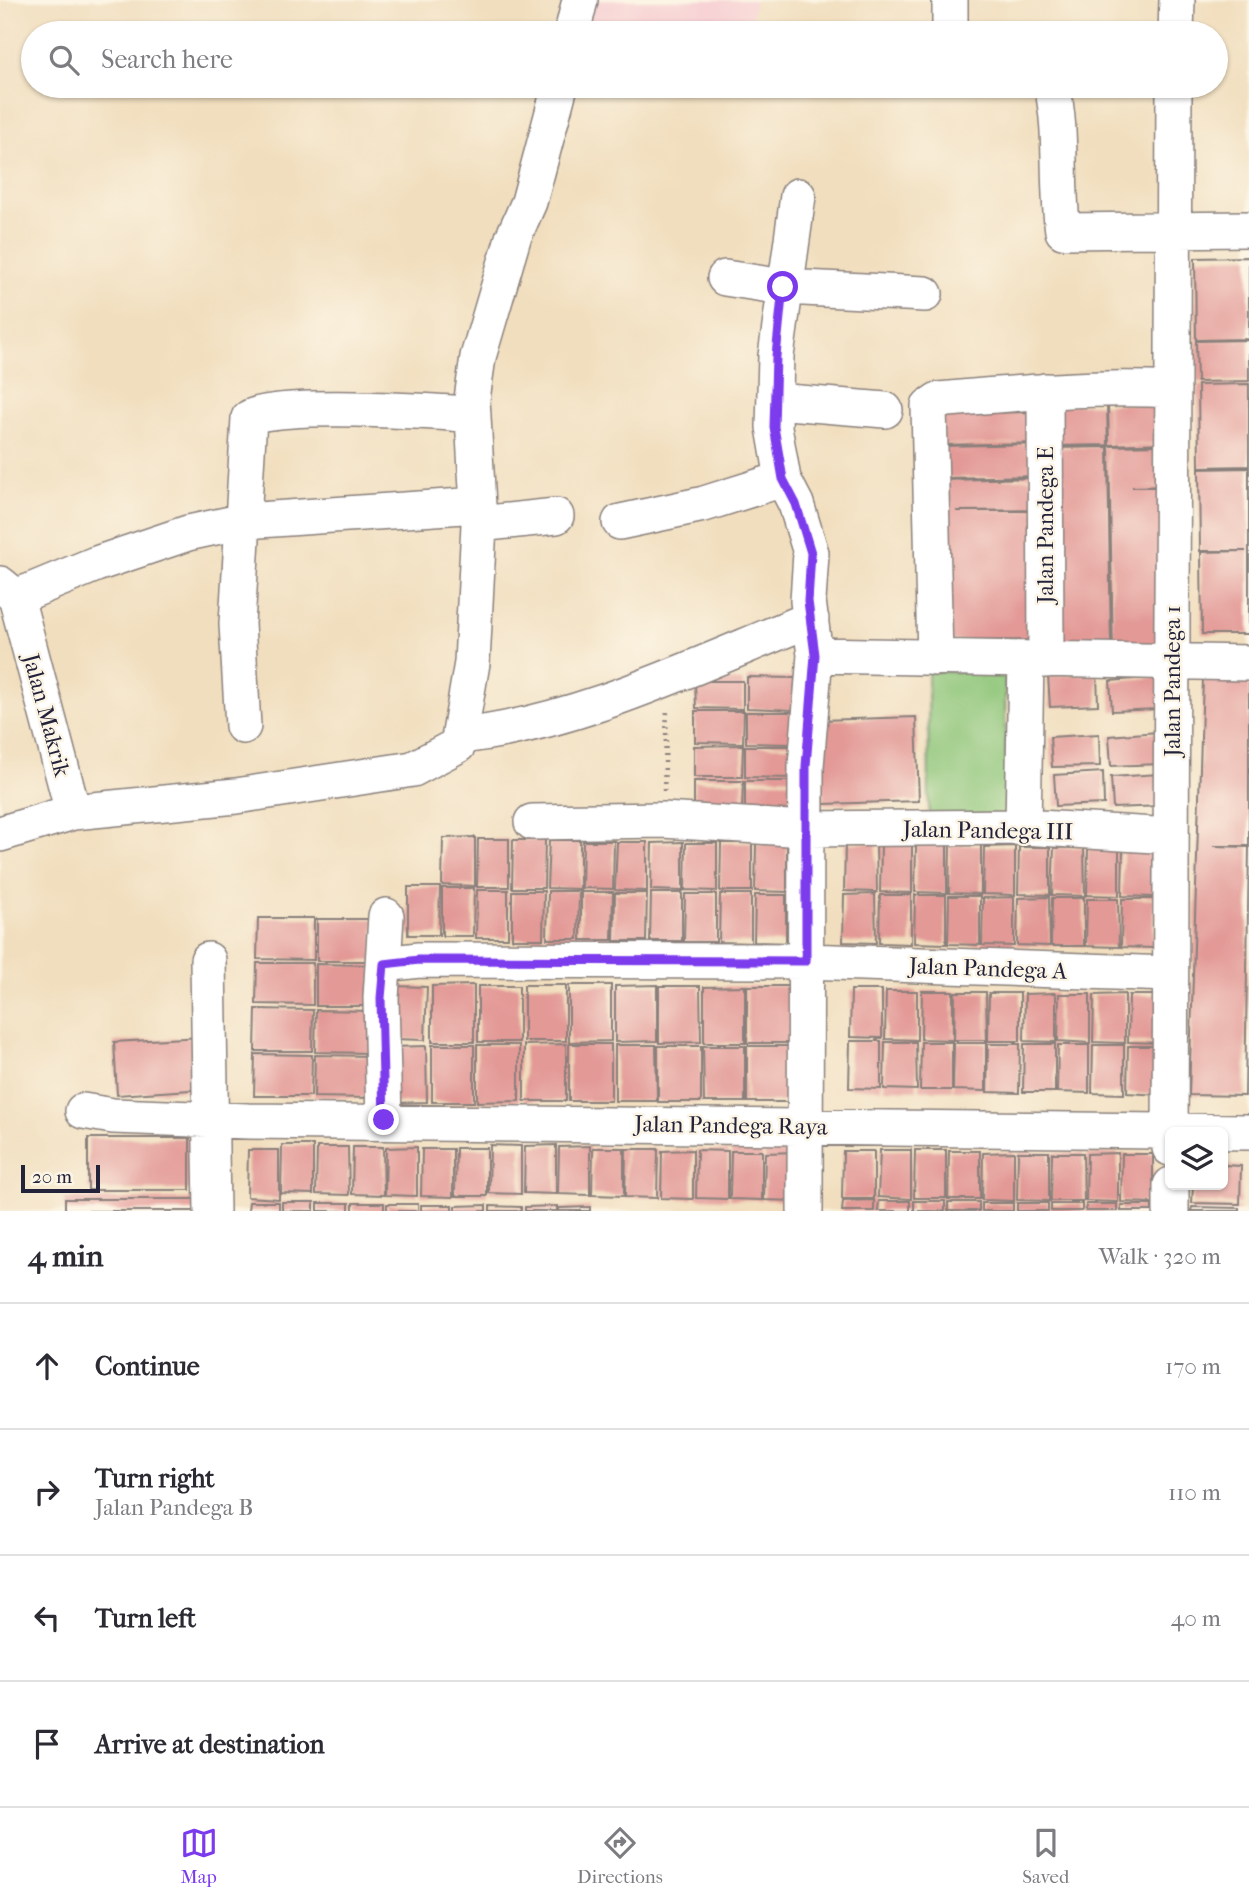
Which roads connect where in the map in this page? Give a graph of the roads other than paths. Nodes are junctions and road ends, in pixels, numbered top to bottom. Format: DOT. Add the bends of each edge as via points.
graph roads {
  1 [pos="580,0"];
  2 [pos="950,0"];
  3 [pos="1177,0"];
  4 [pos="575,21"];
  5 [pos="950,21"];
  6 [pos="1176,21"];
  7 [pos="557,98"];
  8 [pos="1055,98"];
  9 [pos="1174,98"];
  10 [pos="797,197"];
  11 [pos="1249,229"];
  12 [pos="1173,230"];
  13 [pos="724,278"];
  14 [pos="783,287"];
  15 [pos="925,294"];
  16 [pos="1173,390"];
  17 [pos="1045,391"];
  18 [pos="775,401"];
  19 [pos="885,410"];
  20 [pos="473,415"];
  21 [pos="783,479"];
  22 [pos="479,515"];
  23 [pos="556,516"];
  24 [pos="244,520"];
  25 [pos="620,522"];
  26 [pos="8,590"];
  27 [pos="811,619"];
  28 [pos="815,655"];
  29 [pos="935,658"];
  30 [pos="1036,659"];
  31 [pos="1172,663"];
  32 [pos="1249,663"];
  33 [pos="621,703"];
  34 [pos="243,726"];
  35 [pos="467,736"];
  36 [pos="73,812"];
  37 [pos="531,822"];
  38 [pos="1023,827"];
  39 [pos="805,829"];
  40 [pos="0,834"];
  41 [pos="1171,836"];
  42 [pos="386,916"];
  43 [pos="208,960"];
  44 [pos="806,961"];
  45 [pos="384,964"];
  46 [pos="1170,974"];
  47 [pos="83,1111"];
  48 [pos="213,1120"];
  49 [pos="384,1120"];
  50 [pos="1170,1127"];
  51 [pos="803,1128"];
  52 [pos="1165,1132"];
  53 [pos="1228,1132"];
  54 [pos="1249,1132"];
  55 [pos="1171,1190"];
  56 [pos="212,1211"];
  57 [pos="805,1211"];
  58 [pos="1171,1211"];
  1 -- 4 [label="street"];
  2 -- 5 [label="street"];
  3 -- 6 [label="street"];
  7 -- 20 [label="street" via="478,356"];
  8 -- 12 [label="street" via="1063,231"];
  9 -- 12 [label="street, Jalan Pandega 1"];
  10 -- 14 [label="street"];
  11 -- 12 [label="street"];
  12 -- 16 [label="street, Jalan Pandega 1"];
  13 -- 14 [label="street"];
  14 -- 15 [label="street"];
  14 -- 18 [label="street"];
  16 -- 17 [label="street"];
  16 -- 31 [label="street, Jalan Pandega 1"];
  17 -- 29 [label="street" via="938,400 929,406"];
  17 -- 30 [label="street, Jalan Pandega E"];
  18 -- 19 [label="street"];
  18 -- 21 [label="street" via="774,427"];
  20 -- 22 [label="street"];
  20 -- 24 [label="street" via="322,408 253,415 246,424"];
  21 -- 25 [label="street" via="704,504"];
  21 -- 27 [label="street" via="800,514 811,553"];
  22 -- 23 [label="street"];
  22 -- 24 [label="street"];
  22 -- 35 [label="street"];
  24 -- 26 [label="street"];
  24 -- 34 [label="street" via="237,624"];
  26 -- 36 [label="street, Jalan Makrik"];
  27 -- 28 [label="street"];
  27 -- 35 [label="street" via="668,677 511,731"];
  28 -- 29 [label="street"];
  28 -- 39 [label="street"];
  29 -- 30 [label="street"];
  30 -- 31 [label="street"];
  30 -- 38 [label="street, Jalan Pandega E"];
  31 -- 32 [label="street"];
  31 -- 41 [label="street, Jalan Pandega 1"];
  33 -- 35 [label="street" via="485,746"];
  35 -- 36 [label="street" via="450,752 412,769 236,796"];
  36 -- 40 [label="street"];
  37 -- 39 [label="street, Jalan Pandega III" via="663,820"];
  38 -- 39 [label="street, Jalan Pandega III"];
  38 -- 41 [label="street, Jalan Pandega III"];
  39 -- 44 [label="street"];
  41 -- 46 [label="street, Jalan Pandega 1"];
  42 -- 45 [label="street"];
  43 -- 48 [label="street"];
  44 -- 45 [label="street, Jalan Pandega A" via="419,960"];
  44 -- 46 [label="street, Jalan Pandega A"];
  44 -- 51 [label="street"];
  45 -- 49 [label="street"];
  46 -- 50 [label="street, Jalan Pandega 1"];
  47 -- 48 [label="street, Jalan Pandega Raya"];
  48 -- 49 [label="street, Jalan Pandega Raya"];
  48 -- 56 [label="street"];
  49 -- 51 [label="street, Jalan Pandega Raya"];
  51 -- 52 [label="street, Jalan Pandega Raya"];
  51 -- 57 [label="street"];
  53 -- 54 [label="street, Jalan Pandega Raya"];
  55 -- 58 [label="street"];
}
